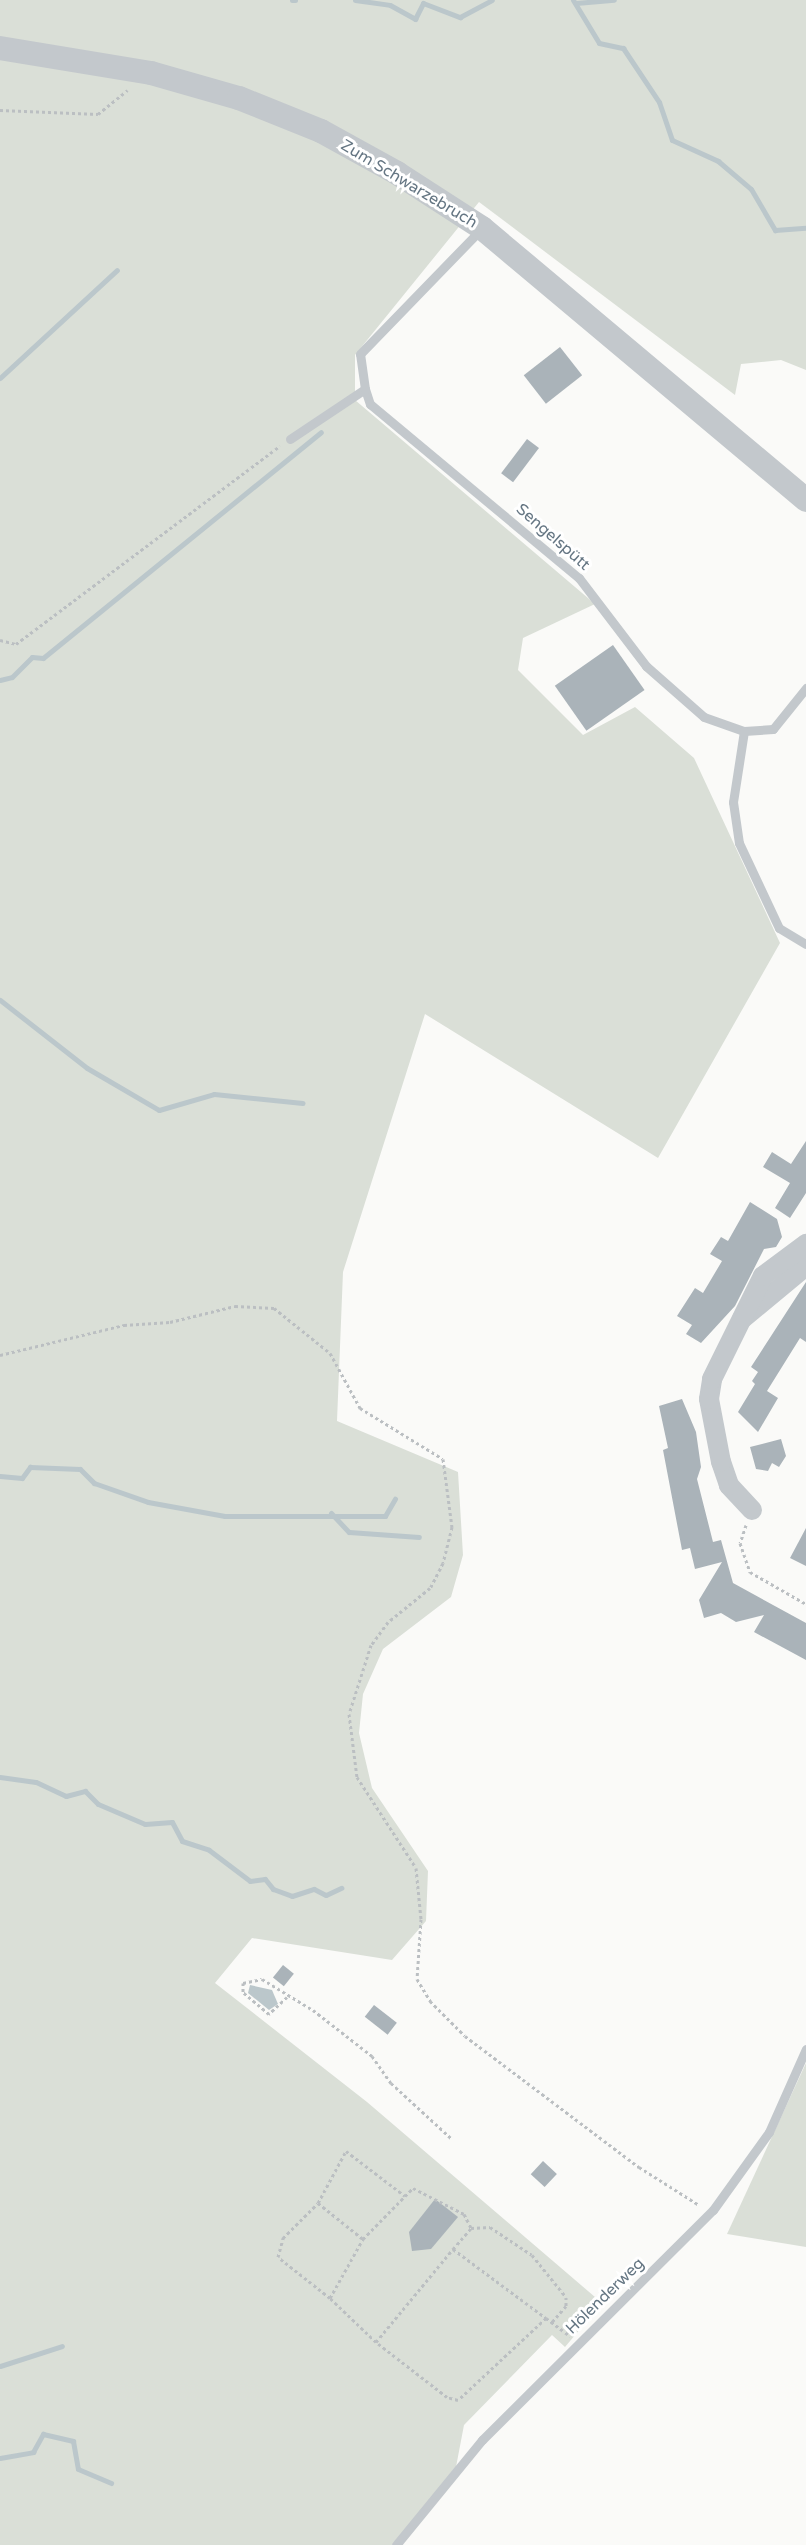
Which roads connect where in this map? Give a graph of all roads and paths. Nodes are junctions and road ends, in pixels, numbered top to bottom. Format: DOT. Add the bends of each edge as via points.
graph roads {
  1 [pos="0,48"];
  2 [pos="120,84"];
  3 [pos="0,110"];
  4 [pos="482,228"];
  5 [pos="365,389"];
  6 [pos="290,439"];
  7 [pos="806,500"];
  8 [pos="0,640"];
  9 [pos="806,688"];
  10 [pos="744,731"];
  11 [pos="806,944"];
  12 [pos="806,1244"];
  13 [pos="806,1266"];
  14 [pos="742,1318"];
  15 [pos="0,1355"];
  16 [pos="752,1510"];
  17 [pos="806,1604"];
  18 [pos="287,1997"];
  19 [pos="806,2049"];
  20 [pos="452,2139"];
  21 [pos="405,2196"];
  22 [pos="318,2203"];
  23 [pos="713,2210"];
  24 [pos="471,2228"];
  25 [pos="363,2239"];
  26 [pos="453,2249"];
  27 [pos="330,2298"];
  28 [pos="546,2318"];
  29 [pos="552,2322"];
  30 [pos="376,2342"];
  31 [pos="579,2342"];
  32 [pos="396,2545"];
  1 -- 4 [label="street, Zum Schwarzebruch" via="151,73 239,98 321,131"];
  2 -- 3 [label="path" via="131,86 98,114"];
  4 -- 5 [label="lane, Sengelspütt" via="360,354"];
  4 -- 7 [label="street, Zum Schwarzebruch"];
  5 -- 6 [label="lane"];
  5 -- 10 [label="lane, Sengelspütt" via="370,404 579,578 646,666 704,717"];
  6 -- 8 [label="path" via="16,644"];
  9 -- 10 [label="lane, Sengelspütt" via="773,729"];
  10 -- 11 [label="lane" via="734,802 739,843 779,928"];
  12 -- 14 [label="street" via="762,1276"];
  13 -- 14 [label="street"];
  14 -- 16 [label="street" via="712,1379 709,1399 729,1485"];
  15 -- 23 [label="path" via="124,1325 170,1322 235,1306 274,1308 330,1353 360,1408 443,1459 452,1517 443,1563 430,1588 370,1645 349,1714 357,1777 416,1868 421,1919 417,1979 430,2001 465,2036 639,2167"];
  16 -- 17 [label="path" via="740,1543 744,1564 760,1580"];
  18 -- 18 [label="path" via="262,1979 243,1983 243,1992 269,2014"];
  18 -- 20 [label="path" via="313,2010 372,2056 391,2084"];
  19 -- 23 [label="lane, Hölenderweg" via="769,2132"];
  21 -- 22 [label="path" via="346,2151"];
  21 -- 24 [label="path" via="413,2188 431,2198 434,2194 464,2214"];
  21 -- 25 [label="path"];
  22 -- 25 [label="path"];
  22 -- 27 [label="path" via="283,2238 278,2257"];
  23 -- 31 [label="lane, Hölenderweg"];
  24 -- 26 [label="path"];
  24 -- 29 [label="path" via="498,2231 552,2276 566,2306"];
  25 -- 27 [label="path"];
  26 -- 28 [label="path"];
  26 -- 30 [label="path"];
  27 -- 30 [label="path"];
  28 -- 29 [label="path"];
  28 -- 30 [label="path" via="458,2400 447,2397"];
  29 -- 31 [label="path"];
  31 -- 32 [label="lane, Hölenderweg" via="482,2440"];
}
